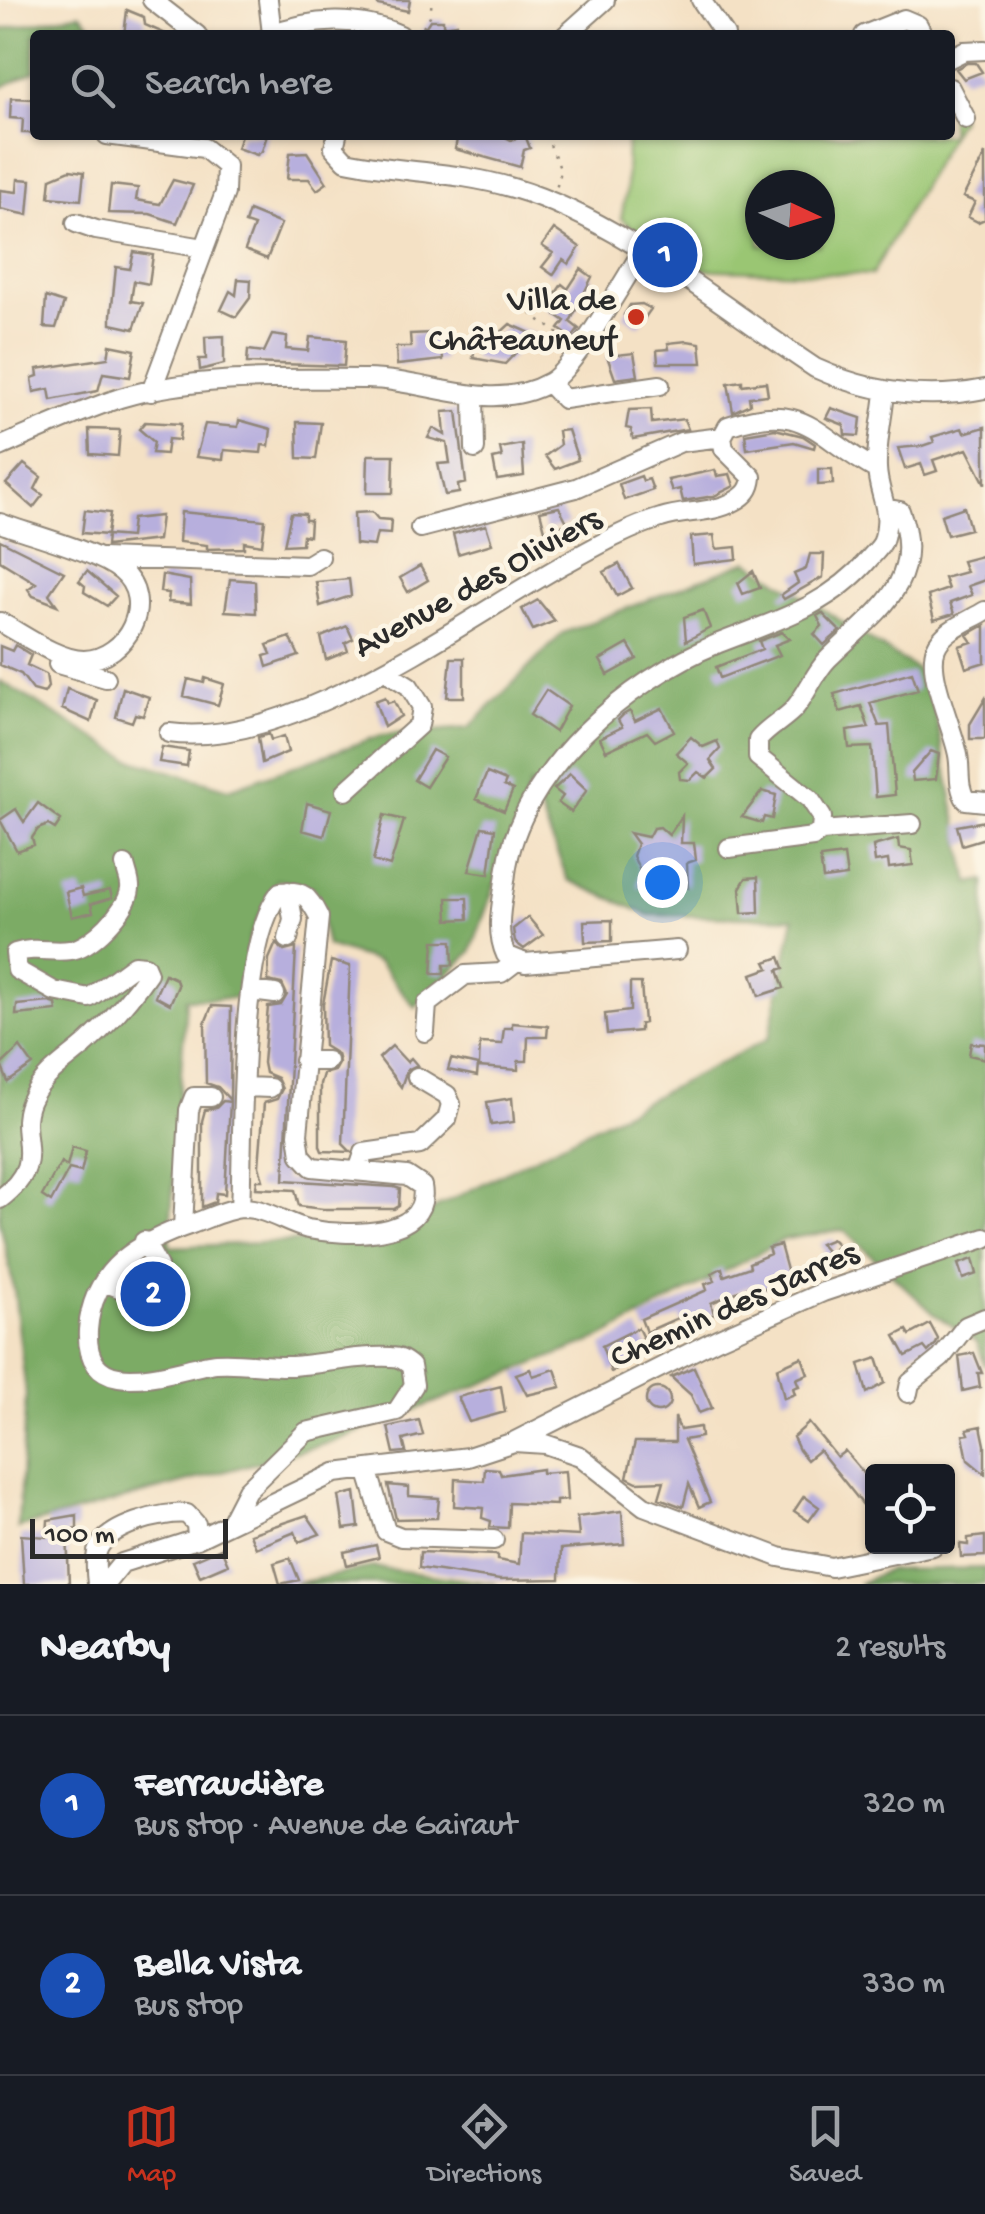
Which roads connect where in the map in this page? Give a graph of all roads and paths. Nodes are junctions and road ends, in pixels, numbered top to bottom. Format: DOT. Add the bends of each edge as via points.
graph roads {
  1 [pos="152,0"];
  2 [pos="268,0"];
  3 [pos="432,0"];
  4 [pos="606,0"];
  5 [pos="700,0"];
  6 [pos="190,30"];
  7 [pos="270,30"];
  8 [pos="287,30"];
  9 [pos="389,30"];
  10 [pos="420,30"];
  11 [pos="572,30"];
  12 [pos="721,30"];
  13 [pos="876,30"];
  14 [pos="920,30"];
  15 [pos="985,50"];
  16 [pos="955,56"];
  17 [pos="955,98"];
  18 [pos="966,119"];
  19 [pos="144,140"];
  20 [pos="335,140"];
  21 [pos="549,140"];
  22 [pos="560,178"];
  23 [pos="76,223"];
  24 [pos="204,248"];
  25 [pos="642,252"];
  26 [pos="514,301"];
  27 [pos="578,348"];
  28 [pos="549,383"];
  29 [pos="660,385"];
  30 [pos="985,389"];
  31 [pos="150,392"];
  32 [pos="886,392"];
  33 [pos="474,396"];
  34 [pos="722,437"];
  35 [pos="0,447"];
  36 [pos="475,449"];
  37 [pos="877,470"];
  38 [pos="890,509"];
  39 [pos="0,523"];
  40 [pos="420,528"];
  41 [pos="102,558"];
  42 [pos="320,558"];
  43 [pos="985,611"];
  44 [pos="0,622"];
  45 [pos="44,644"];
  46 [pos="387,672"];
  47 [pos="106,678"];
  48 [pos="169,733"];
  49 [pos="346,791"];
  50 [pos="985,802"];
  51 [pos="912,824"];
  52 [pos="821,831"];
  53 [pos="729,848"];
  54 [pos="125,865"];
  55 [pos="288,891"];
  56 [pos="288,939"];
  57 [pos="677,950"];
  58 [pos="518,960"];
  59 [pos="251,991"];
  60 [pos="274,994"];
  61 [pos="424,1032"];
  62 [pos="304,1061"];
  63 [pos="327,1061"];
  64 [pos="417,1077"];
  65 [pos="246,1087"];
  66 [pos="270,1088"];
  67 [pos="211,1097"];
  68 [pos="358,1172"];
  69 [pos="0,1199"];
  70 [pos="240,1208"];
  71 [pos="184,1227"];
  72 [pos="985,1238"];
  73 [pos="144,1242"];
  74 [pos="104,1282"];
  75 [pos="985,1318"];
  76 [pos="908,1393"];
  77 [pos="514,1442"];
  78 [pos="368,1470"];
  79 [pos="230,1523"];
  80 [pos="197,1538"];
  81 [pos="494,1540"];
  82 [pos="895,1554"];
  83 [pos="96,1584"];
  84 [pos="104,1584"];
  1 -- 6 [label="street"];
  2 -- 7 [label="street"];
  3 -- 10 [label="path"];
  4 -- 11 [label="street"];
  5 -- 12 [label="street"];
  8 -- 9 [label="street" via="372,22"];
  13 -- 14 [label="street" via="904,19"];
  15 -- 16 [label="street"];
  17 -- 18 [label="street"];
  19 -- 24 [label="street" via="204,148 226,166 225,194"];
  20 -- 25 [label="street" via="346,161 512,187 587,216"];
  21 -- 22 [label="path"];
  23 -- 24 [label="street"];
  24 -- 31 [label="street"];
  25 -- 27 [label="street"];
  25 -- 32 [label="street" via="814,368"];
  26 -- 27 [label="path"];
  27 -- 28 [label="street"];
  28 -- 29 [label="street" via="564,399"];
  28 -- 33 [label="street" via="503,397"];
  30 -- 32 [label="street"];
  31 -- 33 [label="street" via="361,379"];
  31 -- 35 [label="street"];
  32 -- 37 [label="street"];
  33 -- 36 [label="street"];
  34 -- 37 [label="street" via="728,426 778,413 800,418"];
  34 -- 40 [label="street" via="703,436 660,451 576,488"];
  34 -- 46 [label="street, Avenue des Oliviers" via="724,449 752,477 740,498 625,532"];
  37 -- 38 [label="street"];
  38 -- 52 [label="street" via="900,511 907,528 903,574 888,603 827,660 793,709 758,740 758,757 817,808"];
  38 -- 58 [label="street" via="883,542 816,606 700,652 596,720 561,756 510,847 498,937 506,954"];
  39 -- 41 [label="street"];
  41 -- 42 [label="street" via="307,565"];
  41 -- 45 [label="street" via="133,588 136,614 129,634 114,650 88,660"];
  43 -- 50 [label="street" via="944,636 933,668 958,756 961,792 966,800"];
  44 -- 45 [label="street"];
  45 -- 47 [label="street" via="42,656"];
  46 -- 48 [label="street, Avenue des Oliviers" via="250,726 202,738"];
  46 -- 49 [label="street" via="409,686 422,706 419,726"];
  51 -- 52 [label="street"];
  52 -- 53 [label="street"];
  54 -- 69 [label="street" via="130,889 92,939 72,951 37,946 14,952 17,970 54,991 88,998 134,965 146,966 148,973 90,1040 39,1084 28,1104 29,1166"];
  55 -- 56 [label="street"];
  55 -- 59 [label="street" via="269,905"];
  55 -- 62 [label="street" via="309,897 319,917"];
  57 -- 58 [label="street"];
  58 -- 61 [label="street" via="501,973 465,975 427,1004"];
  59 -- 60 [label="street"];
  59 -- 65 [label="street"];
  62 -- 63 [label="street"];
  62 -- 68 [label="street" via="301,1155 312,1168"];
  64 -- 68 [label="street" via="447,1095 447,1119 420,1144 364,1153"];
  65 -- 66 [label="street"];
  65 -- 70 [label="street"];
  67 -- 71 [label="street" via="194,1097 189,1110"];
  68 -- 70 [label="street" via="406,1176 422,1186 418,1215 402,1228 322,1231"];
  70 -- 71 [label="street"];
  71 -- 73 [label="street"];
  72 -- 77 [label="street, Chemin des Jarres" via="823,1292"];
  73 -- 74 [label="street"];
  73 -- 74 [label="street" via="158,1266 154,1284 122,1290"];
  74 -- 79 [label="street" via="89,1320 90,1351 109,1372 129,1379 216,1363 290,1366 389,1357 403,1359 414,1371 412,1392 397,1410 302,1436 247,1490"];
  75 -- 76 [label="street" via="966,1326 910,1383"];
  77 -- 78 [label="street, Chemin des Jarres" via="468,1457"];
  77 -- 82 [label="street" via="580,1456 644,1506 779,1557 831,1567"];
  78 -- 79 [label="street, Chemin des Jarres" via="335,1472"];
  78 -- 81 [label="street" via="386,1531"];
  79 -- 80 [label="street, Chemin des Jarres"];
  80 -- 83 [label="street" via="187,1514 149,1516 104,1540"];
  80 -- 84 [label="street, Chemin des Jarres" via="122,1563"];
}
